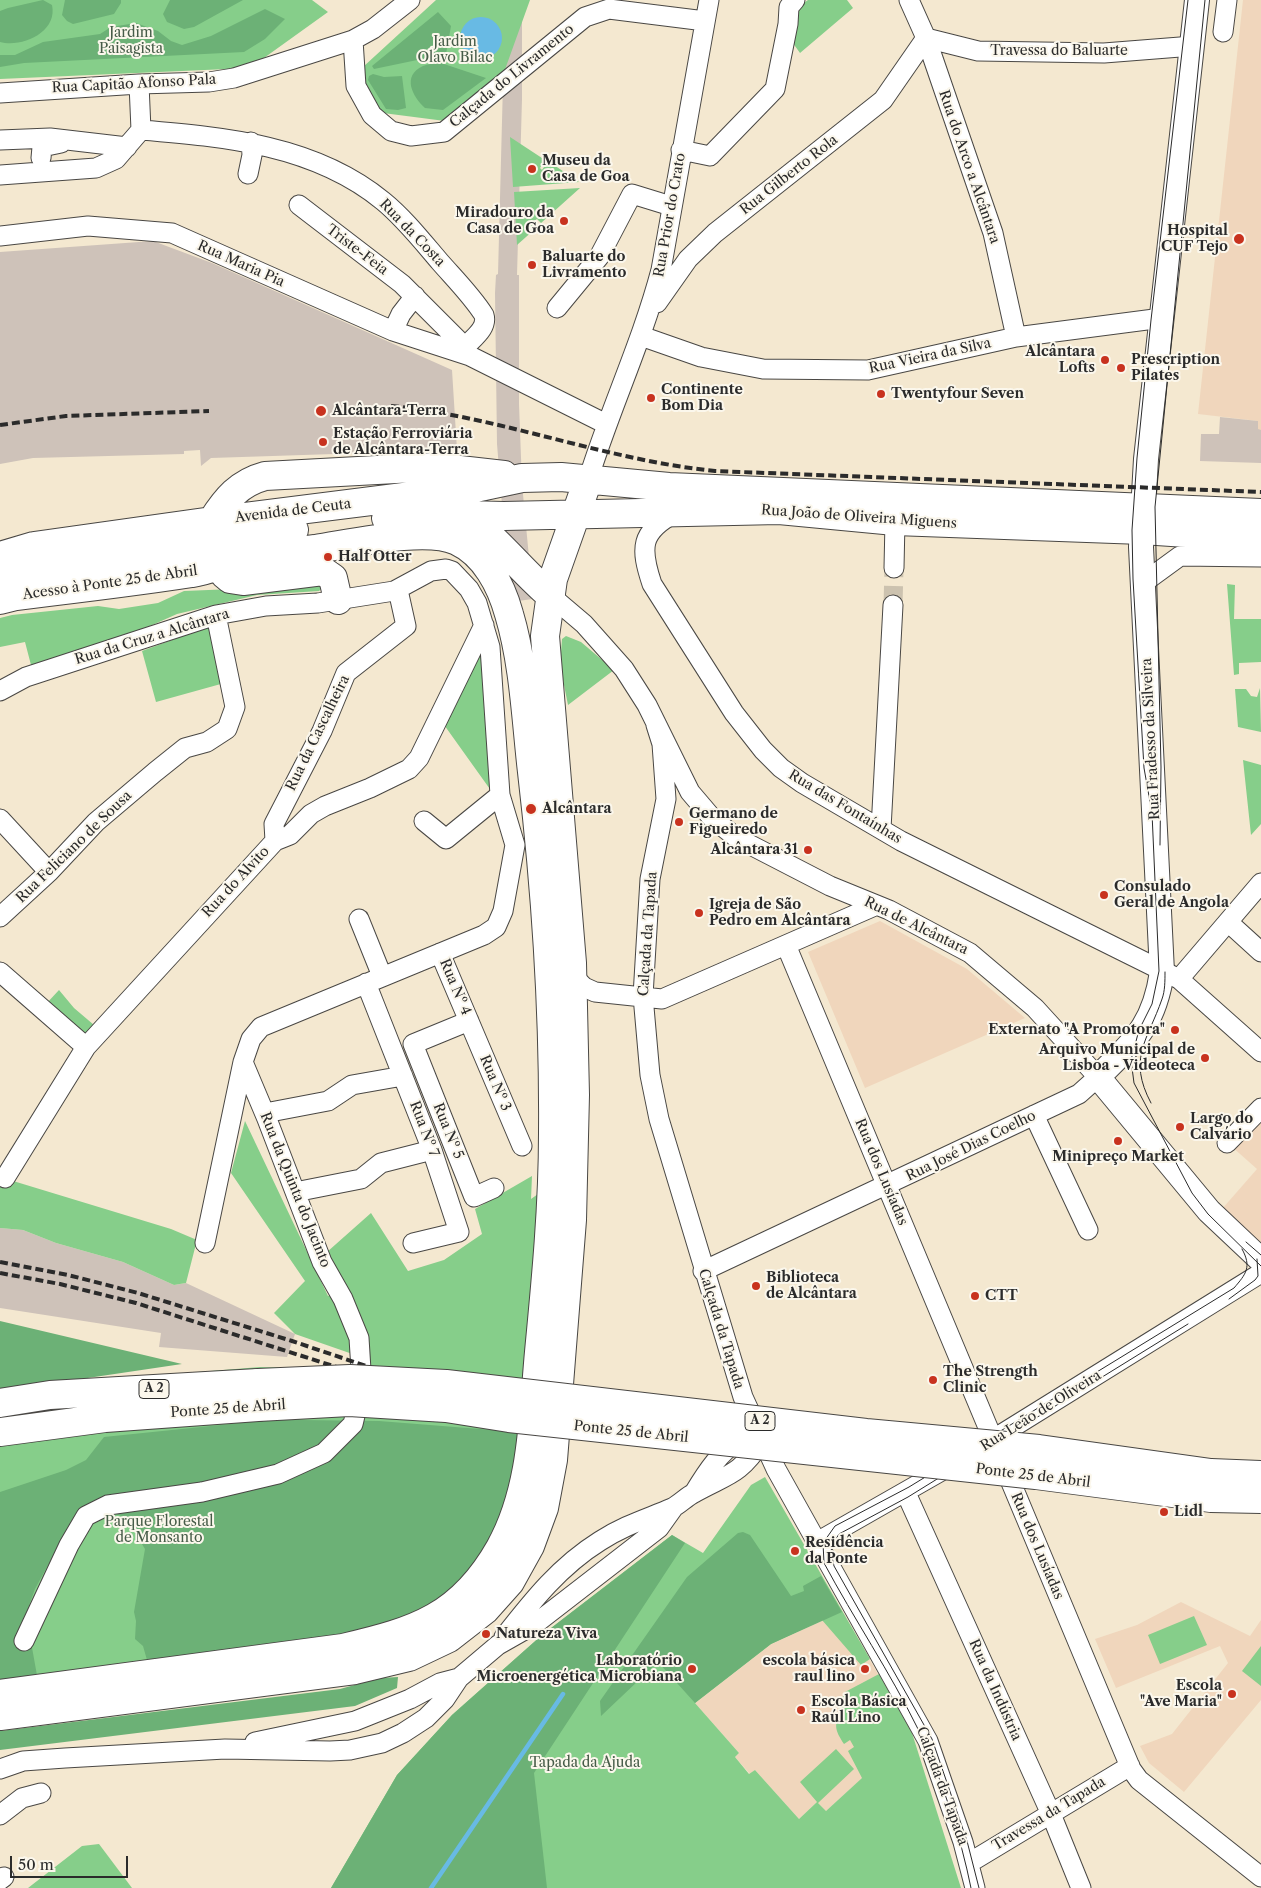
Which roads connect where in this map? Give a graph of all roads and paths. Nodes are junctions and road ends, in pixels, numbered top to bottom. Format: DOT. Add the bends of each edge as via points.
graph roads {
  1 [pos="410,0"];
  2 [pos="708,0"];
  3 [pos="795,0"];
  4 [pos="909,0"];
  5 [pos="1197,0"];
  6 [pos="1227,0"];
  7 [pos="705,21"];
  8 [pos="1223,32"];
  9 [pos="926,38"];
  10 [pos="353,40"];
  11 [pos="1193,46"];
  12 [pos="139,84"];
  13 [pos="0,93"];
  14 [pos="141,130"];
  15 [pos="0,140"];
  16 [pos="70,141"];
  17 [pos="251,142"];
  18 [pos="127,147"];
  19 [pos="681,150"];
  20 [pos="41,158"];
  21 [pos="248,174"];
  22 [pos="0,175"];
  23 [pos="299,205"];
  24 [pos="671,206"];
  25 [pos="0,236"];
  26 [pos="415,296"];
  27 [pos="557,308"];
  28 [pos="650,312"];
  29 [pos="1162,318"];
  30 [pos="393,331"];
  31 [pos="641,336"];
  32 [pos="1016,337"];
  33 [pos="468,351"];
  34 [pos="606,424"];
  35 [pos="522,478"];
  36 [pos="588,480"];
  37 [pos="676,512"];
  38 [pos="576,513"];
  39 [pos="1261,513"];
  40 [pos="462,514"];
  41 [pos="1143,518"];
  42 [pos="895,521"];
  43 [pos="1261,538"];
  44 [pos="231,546"];
  45 [pos="0,556"];
  46 [pos="1261,557"];
  47 [pos="894,568"];
  48 [pos="0,580"];
  49 [pos="1143,583"];
  50 [pos="398,590"];
  51 [pos="550,596"];
  52 [pos="0,600"];
  53 [pos="338,600"];
  54 [pos="892,605"];
  55 [pos="216,615"];
  56 [pos="484,625"];
  57 [pos="0,691"];
  58 [pos="656,725"];
  59 [pos="500,795"];
  60 [pos="0,819"];
  61 [pos="424,821"];
  62 [pos="881,829"];
  63 [pos="275,841"];
  64 [pos="49,872"];
  65 [pos="1261,883"];
  66 [pos="877,906"];
  67 [pos="0,917"];
  68 [pos="359,919"];
  69 [pos="1228,922"];
  70 [pos="786,945"];
  71 [pos="1261,952"];
  72 [pos="440,953"];
  73 [pos="572,963"];
  74 [pos="0,972"];
  75 [pos="1170,976"];
  76 [pos="374,980"];
  77 [pos="643,996"];
  78 [pos="469,1021"];
  79 [pos="86,1047"];
  80 [pos="1261,1052"];
  81 [pos="243,1062"];
  82 [pos="404,1076"];
  83 [pos="1098,1077"];
  84 [pos="1261,1108"];
  85 [pos="265,1113"];
  86 [pos="1034,1115"];
  87 [pos="1227,1144"];
  88 [pos="522,1146"];
  89 [pos="432,1150"];
  90 [pos="6,1178"];
  91 [pos="887,1186"];
  92 [pos="494,1188"];
  93 [pos="295,1192"];
  94 [pos="1088,1230"];
  95 [pos="205,1242"];
  96 [pos="413,1243"];
  97 [pos="1261,1260"];
  98 [pos="703,1271"];
  99 [pos="1261,1273"];
  100 [pos="0,1383"];
  101 [pos="258,1395"];
  102 [pos="50,1396"];
  103 [pos="0,1403"];
  104 [pos="0,1432"];
  105 [pos="994,1440"];
  106 [pos="762,1441"];
  107 [pos="1261,1475"];
  108 [pos="906,1493"];
  109 [pos="1261,1499"];
  110 [pos="674,1507"];
  111 [pos="817,1542"];
  112 [pos="24,1641"];
  113 [pos="498,1645"];
  114 [pos="459,1678"];
  115 [pos="0,1694"];
  116 [pos="0,1716"];
  117 [pos="225,1749"];
  118 [pos="1130,1766"];
  119 [pos="0,1769"];
  120 [pos="42,1793"];
  121 [pos="1051,1814"];
  122 [pos="0,1815"];
  123 [pos="969,1863"];
  124 [pos="1261,1876"];
  125 [pos="975,1888"];
  126 [pos="1081,1888"];
  1 -- 10 [label="street, Rua Capitão Afonso Pala"];
  2 -- 7 [label="street, Rua Prior do Crato"];
  3 -- 19 [label="street" via="789,7 775,89 710,156"];
  4 -- 9 [label="street, Rua do Arco a Alcântara"];
  5 -- 11 [label="main road, Rua Fradesso da Silveira"];
  6 -- 8 [label="street"];
  7 -- 10 [label="street, Calçada do Livramento" via="609,9 585,17 444,132 411,136 391,131 372,115 356,86"];
  7 -- 19 [label="street, Rua Prior do Crato"];
  9 -- 11 [label="street, Travessa do Baluarte" via="978,51 1104,53"];
  9 -- 28 [label="street, Rua Gilberto Rola" via="883,100 715,233 688,259"];
  9 -- 32 [label="street, Rua do Arco a Alcântara" via="993,233"];
  10 -- 12 [label="street, Rua Capitão Afonso Pala" via="234,78"];
  11 -- 29 [label="main road, Rua Fradesso da Silveira"];
  12 -- 13 [label="street, Rua Capitão Afonso Pala"];
  12 -- 14 [label="street"];
  14 -- 17 [label="street, Rua da Costa"];
  14 -- 18 [label="street"];
  15 -- 16 [label="street" via="50,138"];
  16 -- 18 [label="street"];
  16 -- 20 [label="street" via="42,147"];
  17 -- 21 [label="street"];
  17 -- 33 [label="street, Rua da Costa" via="318,163 383,200 419,237 484,315 483,328"];
  18 -- 22 [label="street" via="103,167"];
  19 -- 24 [label="street, Rua Prior do Crato"];
  23 -- 26 [label="street, Triste-Feia"];
  24 -- 27 [label="street" via="632,194 599,257"];
  24 -- 28 [label="street, Rua Prior do Crato" via="661,270"];
  25 -- 30 [label="street, Rua Maria Pia" via="88,226 172,233"];
  26 -- 30 [label="street"];
  26 -- 33 [label="street, Triste-Feia"];
  28 -- 31 [label="street, Rua Prior do Crato"];
  29 -- 32 [label="street, Rua Vieira da Silva"];
  29 -- 41 [label="main road, Rua Fradesso da Silveira" via="1146,459"];
  30 -- 33 [label="street, Rua Maria Pia"];
  31 -- 32 [label="street, Rua Vieira da Silva" via="702,357 763,369 816,370 868,370"];
  31 -- 34 [label="street, Rua Prior do Crato"];
  33 -- 34 [label="street"];
  34 -- 36 [label="street, Rua Prior do Crato"];
  35 -- 36 [label="highway, Avenida de Ceuta"];
  35 -- 44 [label="highway, Avenida de Ceuta"];
  35 -- 44 [label="highway" via="433,467 252,479 225,502"];
  36 -- 38 [label="highway"];
  36 -- 41 [label="highway, Rua João de Oliveira Miguens"];
  37 -- 38 [label="highway, Rua João de Oliveira Miguens"];
  37 -- 42 [label="highway, Rua João de Oliveira Miguens" via="779,510"];
  37 -- 62 [label="street, Rua das Fontaínhas" via="651,529 646,539 645,562 652,584 714,682 763,750 781,768"];
  38 -- 40 [label="highway, Avenida de Ceuta"];
  38 -- 51 [label="highway"];
  39 -- 41 [label="highway"];
  40 -- 44 [label="highway, Avenida de Ceuta" via="424,514"];
  40 -- 51 [label="highway" via="480,526"];
  41 -- 42 [label="highway, Rua João de Oliveira Miguens"];
  41 -- 43 [label="highway"];
  41 -- 49 [label="main road, Rua Fradesso da Silveira"];
  42 -- 47 [label="street"];
  44 -- 45 [label="highway, Avenida de Ceuta" via="34,546"];
  44 -- 48 [label="highway, Avenida de Ceuta" via="51,568"];
  44 -- 52 [label="highway, Acesso à Ponte 25 de Abril" via="198,573"];
  44 -- 53 [label="highway" via="323,571 333,578"];
  44 -- 115 [label="highway" via="440,536 457,541 478,556 492,574 509,613 520,669 536,800 547,936 553,1135 545,1290 528,1457 520,1502 484,1576 456,1604 427,1623 394,1636 343,1648"];
  46 -- 49 [label="street" via="1180,556"];
  49 -- 75 [label="main road, Rua Fradesso da Silveira"];
  50 -- 53 [label="street, Rua da Cruz a Alcântara"];
  50 -- 56 [label="street, Rua da Cruz a Alcântara" via="432,571 446,569 469,589 478,603"];
  50 -- 63 [label="street, Rua da Cascalheira" via="406,626 346,673 322,731 274,824"];
  51 -- 58 [label="street, Rua de Alcântara" via="584,624 613,655 639,692"];
  51 -- 73 [label="highway" via="545,636 548,688"];
  53 -- 55 [label="street, Rua da Cruz a Alcântara" via="266,606"];
  54 -- 62 [label="street"];
  55 -- 57 [label="street, Rua da Cruz a Alcântara" via="26,677"];
  55 -- 64 [label="street, Rua Feliciano de Sousa" via="235,707 227,729 207,742 185,748 155,772 96,822"];
  56 -- 59 [label="street" via="490,647"];
  56 -- 63 [label="street, Rua do Alvito" via="419,758 409,769 325,806 311,814 290,835"];
  58 -- 66 [label="street, Rua de Alcântara" via="690,792 724,829 830,886"];
  58 -- 77 [label="street, Calçada da Tapada" via="662,744 666,799 650,879"];
  59 -- 61 [label="street" via="446,839"];
  59 -- 72 [label="street" via="515,845 503,911 496,927"];
  60 -- 64 [label="street"];
  62 -- 75 [label="street, Rua das Fontaínhas"];
  63 -- 79 [label="street, Rua do Alvito"];
  64 -- 67 [label="street, Rua Feliciano de Sousa"];
  65 -- 69 [label="street"];
  66 -- 70 [label="street"];
  66 -- 83 [label="street, Rua de Alcântara" via="970,953 1035,1008"];
  68 -- 76 [label="street, Rua Nº 7"];
  69 -- 71 [label="street"];
  69 -- 75 [label="street"];
  70 -- 77 [label="street" via="662,999"];
  70 -- 91 [label="street, Rua dos Lusíadas"];
  72 -- 76 [label="street"];
  72 -- 78 [label="street, Rua Nº 4"];
  73 -- 77 [label="street" via="578,981 594,992"];
  73 -- 116 [label="highway" via="575,1095 572,1220 553,1460 544,1508 530,1546 510,1582 485,1610 449,1638 409,1657 355,1670"];
  74 -- 79 [label="street"];
  75 -- 80 [label="street, Rua das Fontaínhas"];
  75 -- 83 [label="main road, Rua Fradesso da Silveira" via="1140,1043"];
  76 -- 81 [label="street" via="262,1027 251,1039"];
  76 -- 82 [label="street, Rua Nº 7"];
  77 -- 98 [label="street, Calçada da Tapada" via="650,1075 659,1119"];
  78 -- 88 [label="street, Rua Nº 3"];
  78 -- 92 [label="street, Rua Nº 5" via="413,1044 474,1197"];
  79 -- 90 [label="street, Rua do Alvito"];
  81 -- 85 [label="street, Rua da Quinta do Jacinto"];
  81 -- 95 [label="street"];
  82 -- 85 [label="street" via="352,1085 328,1101"];
  82 -- 89 [label="street, Rua Nº 7"];
  83 -- 86 [label="street, Rua José Dias Coelho" via="1079,1094"];
  83 -- 97 [label="main road" via="1209,1211"];
  84 -- 87 [label="street"];
  85 -- 93 [label="street, Rua da Quinta do Jacinto"];
  86 -- 91 [label="street, Rua José Dias Coelho"];
  86 -- 94 [label="street"];
  89 -- 93 [label="street" via="381,1163 361,1179"];
  89 -- 96 [label="street, Rua Nº 7" via="459,1232"];
  91 -- 98 [label="street, Rua José Dias Coelho"];
  91 -- 105 [label="street, Rua dos Lusíadas"];
  93 -- 112 [label="street, Rua da Quinta do Jacinto" via="322,1262 343,1299 359,1338 362,1386 353,1424 324,1453 278,1474 202,1492 108,1505 86,1516"];
  98 -- 106 [label="street, Calçada da Tapada" via="743,1397"];
  99 -- 105 [label="street, Rua Leão de Oliveira"];
  100 -- 102 [label="highway"];
  101 -- 102 [label="highway, Ponte 25 de Abril / A 2"];
  101 -- 104 [label="highway, Ponte 25 de Abril / A 2"];
  101 -- 107 [label="highway, Ponte 25 de Abril / A 2, bridge" via="350,1378 446,1384 866,1433 1039,1449 1211,1473"];
  101 -- 109 [label="highway, Ponte 25 de Abril / A 2, bridge" via="446,1408 509,1418 1036,1475 1211,1498"];
  102 -- 103 [label="highway, A 2"];
  105 -- 108 [label="street, Rua Leão de Oliveira"];
  105 -- 118 [label="street, Rua dos Lusíadas"];
  106 -- 110 [label="street" via="738,1442 713,1465 694,1493"];
  106 -- 111 [label="street, Calçada da Tapada"];
  108 -- 111 [label="street, Rua Leão de Oliveira"];
  108 -- 121 [label="street, Rua da Indústria"];
  110 -- 113 [label="street" via="659,1528 541,1620"];
  110 -- 113 [label="street" via="627,1524 573,1558 554,1576"];
  111 -- 123 [label="street, Calçada da Tapada" via="921,1727 939,1770"];
  113 -- 114 [label="street"];
  114 -- 117 [label="street" via="436,1684 410,1699 355,1721"];
  114 -- 117 [label="street" via="445,1699 426,1718 382,1743 330,1751"];
  117 -- 119 [label="street" via="23,1761"];
  118 -- 121 [label="street, Travessa da Tapada"];
  118 -- 124 [label="street, Rua dos Lusíadas" via="1139,1780"];
  120 -- 122 [label="street" via="22,1798"];
  121 -- 123 [label="street, Travessa da Tapada"];
  121 -- 126 [label="street, Rua da Indústria"];
  123 -- 125 [label="street, Calçada da Tapada"];
}
